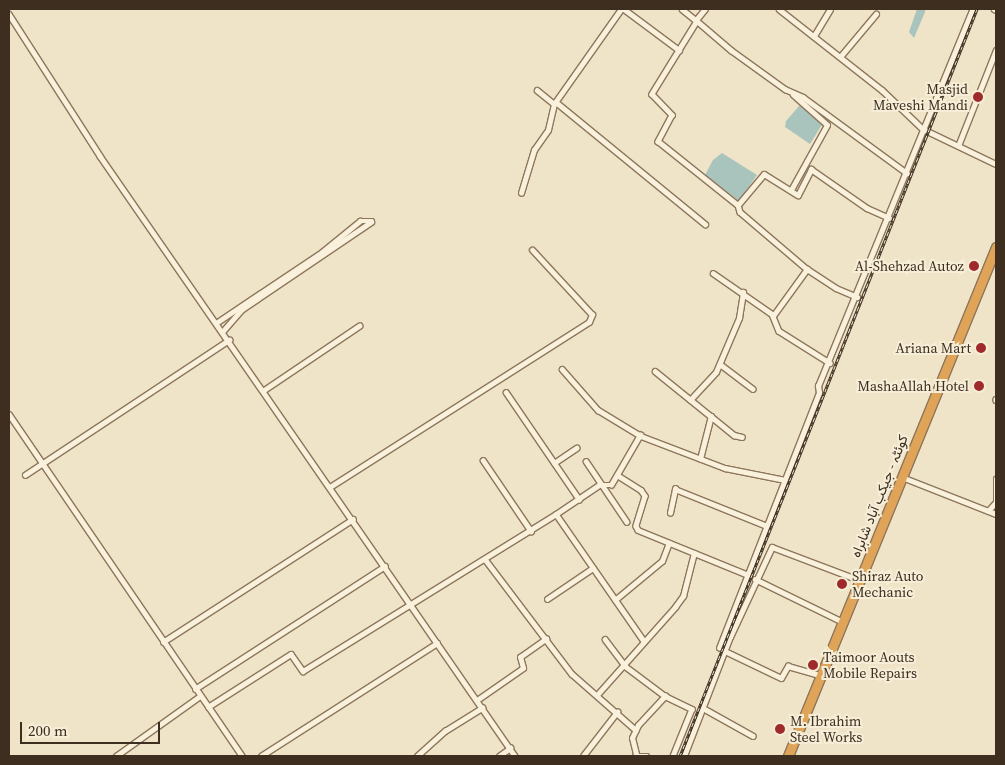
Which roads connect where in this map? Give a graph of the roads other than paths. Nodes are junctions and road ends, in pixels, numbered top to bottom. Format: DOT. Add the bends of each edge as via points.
graph roads {
  1 [pos="622,9"];
  2 [pos="682,9"];
  3 [pos="705,9"];
  4 [pos="779,9"];
  5 [pos="830,9"];
  6 [pos="973,9"];
  7 [pos="9,14"];
  8 [pos="876,14"];
  9 [pos="697,21"];
  10 [pos="814,36"];
  11 [pos="679,50"];
  12 [pos="996,50"];
  13 [pos="840,57"];
  14 [pos="786,89"];
  15 [pos="537,90"];
  16 [pos="555,103"];
  17 [pos="923,129"];
  18 [pos="958,146"];
  19 [pos="996,164"];
  20 [pos="907,173"];
  21 [pos="791,190"];
  22 [pos="521,193"];
  23 [pos="738,204"];
  24 [pos="889,218"];
  25 [pos="705,224"];
  26 [pos="996,247"];
  27 [pos="532,250"];
  28 [pos="807,269"];
  29 [pos="712,273"];
  30 [pos="743,292"];
  31 [pos="857,296"];
  32 [pos="773,316"];
  33 [pos="216,322"];
  34 [pos="358,326"];
  35 [pos="222,331"];
  36 [pos="229,340"];
  37 [pos="830,363"];
  38 [pos="720,364"];
  39 [pos="562,369"];
  40 [pos="655,371"];
  41 [pos="753,389"];
  42 [pos="264,390"];
  43 [pos="506,392"];
  44 [pos="690,400"];
  45 [pos="9,414"];
  46 [pos="711,416"];
  47 [pos="640,435"];
  48 [pos="742,438"];
  49 [pos="576,448"];
  50 [pos="700,459"];
  51 [pos="483,460"];
  52 [pos="586,461"];
  53 [pos="554,463"];
  54 [pos="43,464"];
  55 [pos="25,475"];
  56 [pos="617,475"];
  57 [pos="902,476"];
  58 [pos="996,479"];
  59 [pos="785,480"];
  60 [pos="602,484"];
  61 [pos="330,487"];
  62 [pos="579,499"];
  63 [pos="988,510"];
  64 [pos="670,513"];
  65 [pos="556,514"];
  66 [pos="996,514"];
  67 [pos="353,519"];
  68 [pos="627,522"];
  69 [pos="767,526"];
  70 [pos="531,531"];
  71 [pos="669,543"];
  72 [pos="694,553"];
  73 [pos="485,559"];
  74 [pos="385,566"];
  75 [pos="593,568"];
  76 [pos="748,575"];
  77 [pos="755,579"];
  78 [pos="860,580"];
  79 [pos="547,599"];
  80 [pos="615,600"];
  81 [pos="412,606"];
  82 [pos="843,622"];
  83 [pos="546,639"];
  84 [pos="605,639"];
  85 [pos="644,641"];
  86 [pos="163,642"];
  87 [pos="437,643"];
  88 [pos="719,648"];
  89 [pos="725,651"];
  90 [pos="625,666"];
  91 [pos="822,676"];
  92 [pos="195,689"];
  93 [pos="597,695"];
  94 [pos="200,696"];
  95 [pos="665,696"];
  96 [pos="477,700"];
  97 [pos="208,708"];
  98 [pos="482,708"];
  99 [pos="703,708"];
  100 [pos="617,712"];
  101 [pos="636,730"];
  102 [pos="753,736"];
  103 [pos="510,748"];
  104 [pos="635,755"];
  105 [pos="674,755"];
  106 [pos="116,756"];
  107 [pos="242,756"];
  108 [pos="261,756"];
  109 [pos="417,756"];
  110 [pos="499,756"];
  111 [pos="515,756"];
  112 [pos="583,756"];
  113 [pos="646,756"];
  114 [pos="683,756"];
  115 [pos="788,756"];
  1 -- 11 [label="street"];
  1 -- 16 [label="street"];
  2 -- 9 [label="street"];
  3 -- 9 [label="street"];
  4 -- 10 [label="street"];
  5 -- 10 [label="street"];
  6 -- 17 [label="street"];
  7 -- 33 [label="street" via="100,156"];
  8 -- 13 [label="street"];
  9 -- 11 [label="street"];
  9 -- 14 [label="street"];
  10 -- 13 [label="street"];
  11 -- 23 [label="street" via="652,94 672,115 658,141"];
  12 -- 18 [label="street"];
  13 -- 17 [label="street" via="882,90"];
  14 -- 20 [label="street" via="803,97"];
  14 -- 21 [label="street" via="827,125"];
  15 -- 16 [label="street"];
  16 -- 22 [label="street" via="548,130 534,150"];
  16 -- 25 [label="street"];
  17 -- 18 [label="street"];
  17 -- 20 [label="street"];
  18 -- 19 [label="street"];
  20 -- 24 [label="street"];
  21 -- 23 [label="street" via="764,174"];
  21 -- 24 [label="street" via="798,195 811,169 867,208"];
  23 -- 28 [label="street" via="740,212"];
  24 -- 31 [label="street"];
  26 -- 57 [label="highway, کوئٹہ - جیکب آباد شاہراہ"];
  27 -- 61 [label="street" via="592,315 589,322"];
  28 -- 31 [label="street" via="836,288"];
  28 -- 32 [label="street"];
  29 -- 30 [label="street"];
  30 -- 32 [label="street"];
  30 -- 38 [label="street" via="739,318"];
  31 -- 37 [label="street"];
  32 -- 37 [label="street" via="779,331"];
  33 -- 35 [label="street"];
  33 -- 35 [label="street" via="322,252 360,221 372,221 241,310"];
  34 -- 42 [label="street"];
  35 -- 36 [label="street"];
  36 -- 42 [label="street"];
  36 -- 54 [label="street"];
  37 -- 59 [label="street" via="818,386 819,393"];
  38 -- 41 [label="street"];
  38 -- 44 [label="street"];
  39 -- 47 [label="street" via="598,410"];
  40 -- 44 [label="street"];
  42 -- 61 [label="street"];
  43 -- 53 [label="street"];
  44 -- 46 [label="street"];
  45 -- 54 [label="street"];
  46 -- 48 [label="street"];
  46 -- 50 [label="street"];
  47 -- 50 [label="street"];
  47 -- 56 [label="street"];
  49 -- 53 [label="street"];
  50 -- 59 [label="street"];
  51 -- 70 [label="street"];
  52 -- 60 [label="street"];
  53 -- 62 [label="street"];
  54 -- 55 [label="street"];
  54 -- 86 [label="street" via="123,578"];
  56 -- 60 [label="street" via="608,487"];
  56 -- 71 [label="street" via="642,490 645,496 636,526 638,530"];
  57 -- 63 [label="street"];
  57 -- 78 [label="highway, کوئٹہ - جیکب آباد شاہراہ"];
  58 -- 63 [label="street" via="996,502"];
  59 -- 69 [label="street"];
  60 -- 62 [label="street"];
  60 -- 68 [label="street"];
  61 -- 67 [label="street"];
  62 -- 65 [label="street"];
  63 -- 66 [label="street"];
  64 -- 69 [label="street" via="675,489"];
  65 -- 70 [label="street"];
  65 -- 75 [label="street"];
  67 -- 74 [label="street"];
  67 -- 86 [label="street"];
  69 -- 76 [label="street"];
  70 -- 73 [label="street"];
  71 -- 72 [label="street"];
  71 -- 80 [label="street" via="662,561"];
  72 -- 76 [label="street"];
  72 -- 85 [label="street" via="683,596"];
  73 -- 81 [label="street"];
  73 -- 83 [label="street"];
  74 -- 81 [label="street"];
  74 -- 92 [label="street"];
  75 -- 79 [label="street"];
  75 -- 80 [label="street"];
  76 -- 88 [label="street"];
  77 -- 78 [label="street" via="772,547"];
  77 -- 82 [label="street"];
  77 -- 89 [label="street"];
  78 -- 82 [label="highway, کوئٹہ - جیکب آباد شاہراہ"];
  80 -- 85 [label="street"];
  81 -- 87 [label="street"];
  81 -- 97 [label="street" via="303,671 291,654"];
  82 -- 91 [label="highway, کوئٹہ - جیکب آباد شاہراہ"];
  83 -- 93 [label="street" via="572,674"];
  83 -- 96 [label="street" via="520,658 523,668"];
  84 -- 90 [label="street"];
  85 -- 90 [label="street"];
  86 -- 92 [label="street"];
  87 -- 96 [label="street"];
  87 -- 108 [label="street"];
  89 -- 91 [label="street" via="782,678 788,666"];
  89 -- 99 [label="street"];
  90 -- 93 [label="street"];
  90 -- 95 [label="street"];
  91 -- 115 [label="highway, کوئٹہ - جیکب آباد شاہراہ"];
  92 -- 94 [label="street"];
  93 -- 100 [label="street"];
  94 -- 97 [label="street"];
  94 -- 106 [label="street"];
  95 -- 101 [label="street"];
  95 -- 105 [label="street" via="692,709"];
  96 -- 98 [label="street"];
  97 -- 107 [label="street"];
  98 -- 103 [label="street"];
  98 -- 109 [label="street" via="445,731"];
  99 -- 102 [label="street"];
  99 -- 114 [label="street"];
  100 -- 101 [label="street"];
  100 -- 112 [label="street"];
  101 -- 104 [label="street" via="632,738"];
  103 -- 110 [label="street"];
  103 -- 111 [label="street"];
  104 -- 113 [label="street"];
  105 -- 114 [label="street"];
}
